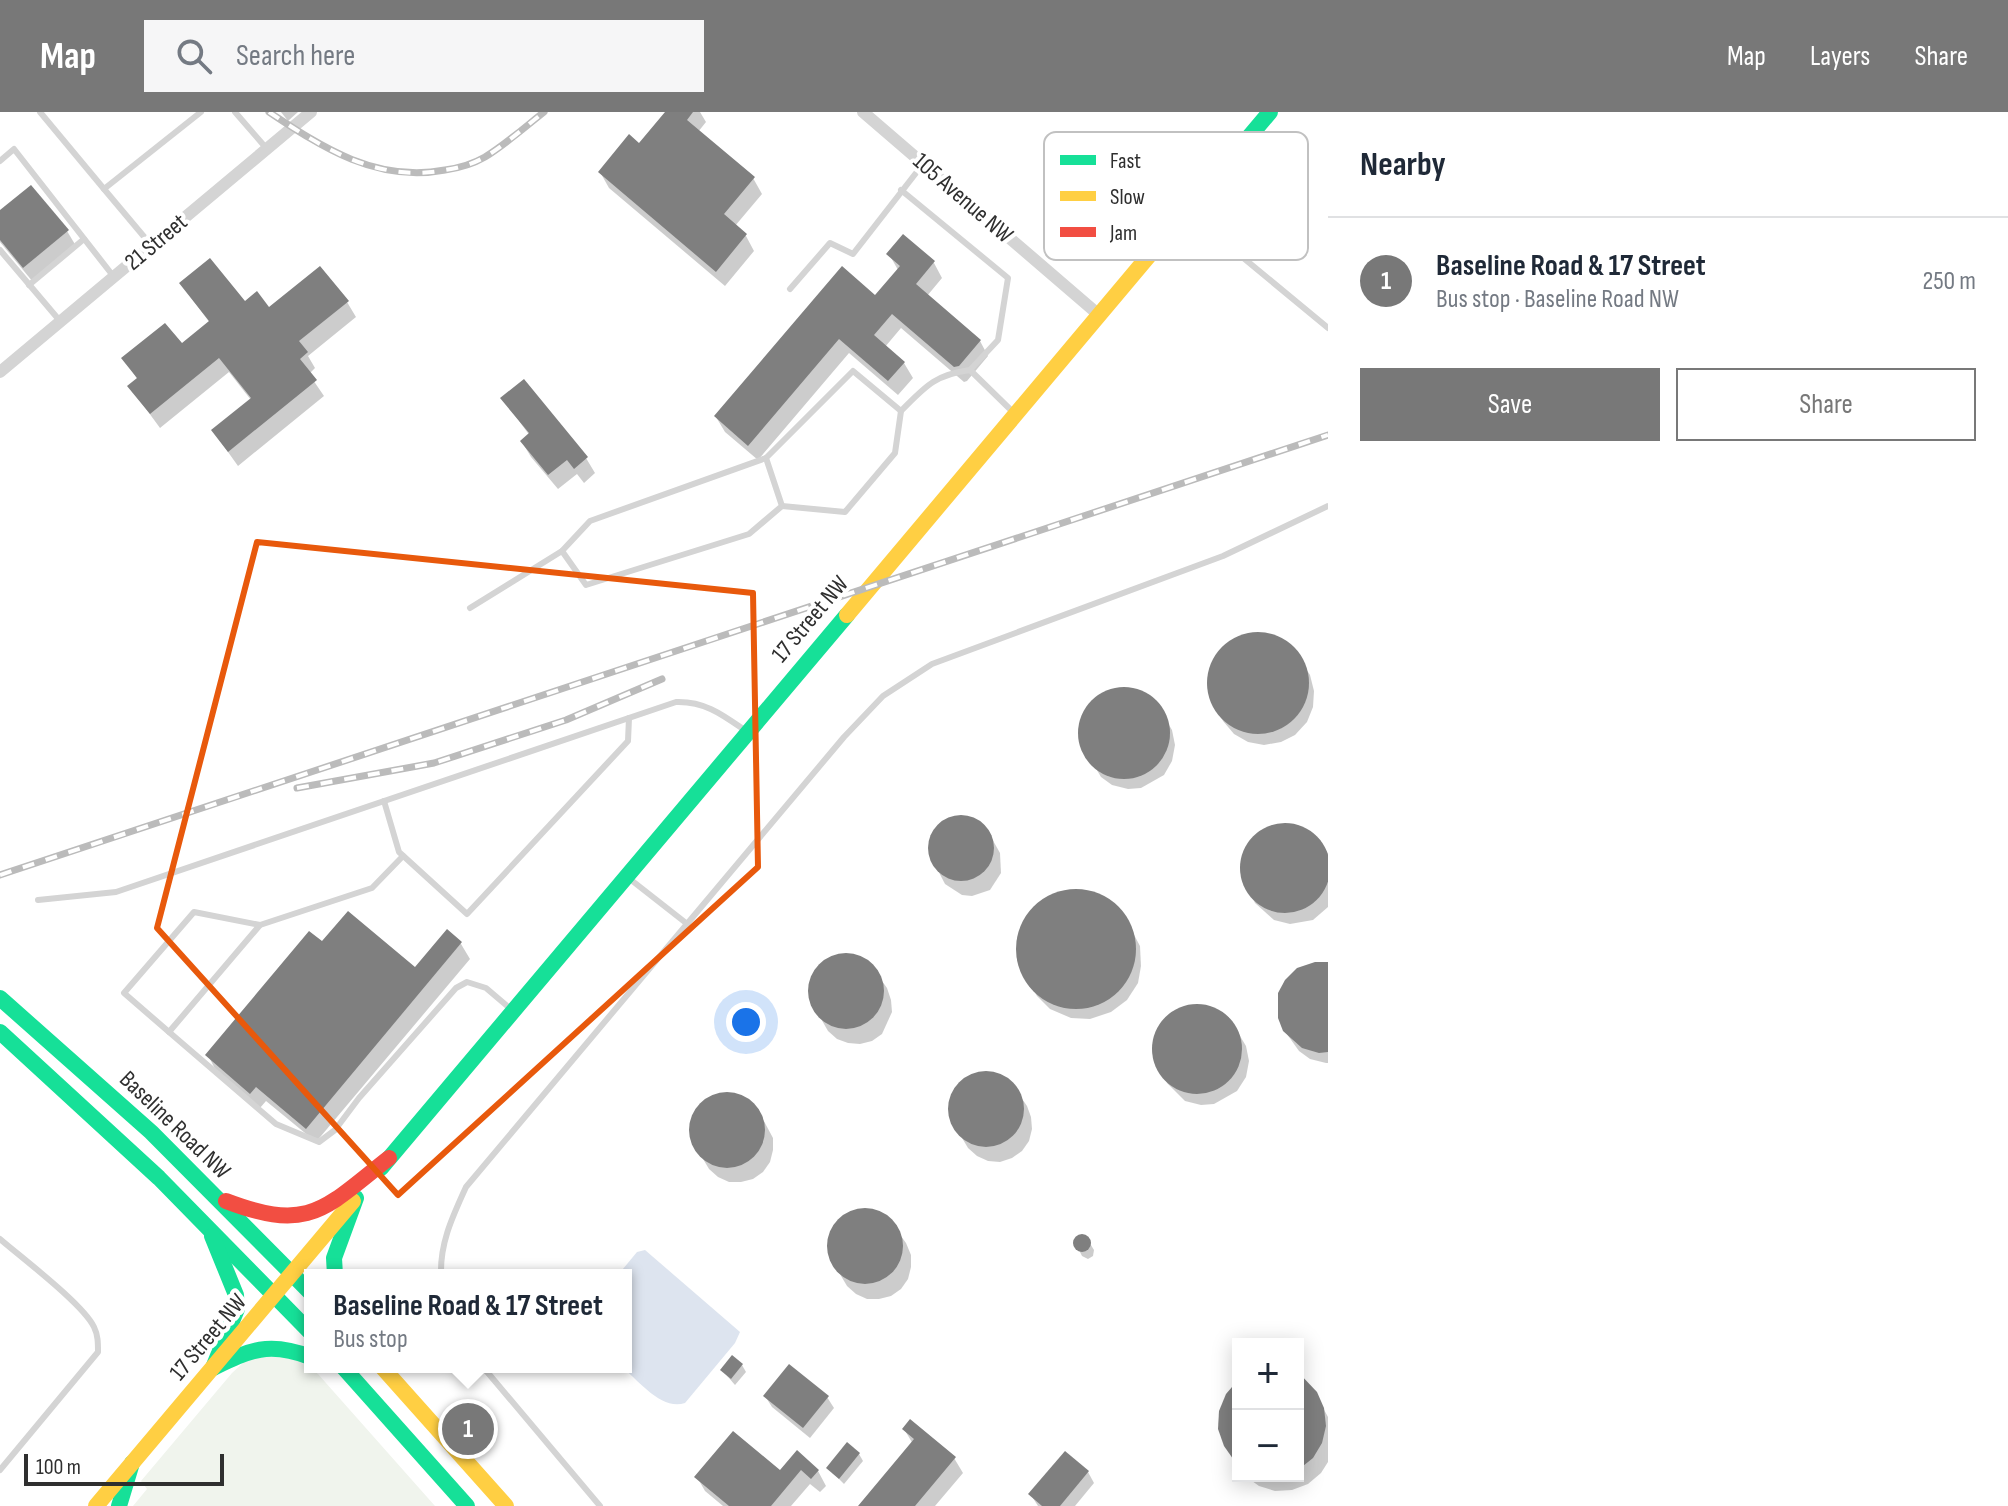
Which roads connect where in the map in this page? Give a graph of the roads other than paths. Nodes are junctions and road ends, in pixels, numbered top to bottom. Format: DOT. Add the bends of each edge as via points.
graph roads {
  1 [pos="40,112"];
  2 [pos="201,112"];
  3 [pos="235,112"];
  4 [pos="311,112"];
  5 [pos="863,112"];
  6 [pos="1270,112"];
  7 [pos="1253,132"];
  8 [pos="267,149"];
  9 [pos="0,161"];
  10 [pos="923,164"];
  11 [pos="104,189"];
  12 [pos="901,190"];
  13 [pos="84,239"];
  14 [pos="152,246"];
  15 [pos="0,250"];
  16 [pos="1145,260"];
  17 [pos="1245,260"];
  18 [pos="114,277"];
  19 [pos="29,285"];
  20 [pos="790,289"];
  21 [pos="1099,315"];
  22 [pos="60,321"];
  23 [pos="1328,328"];
  24 [pos="970,370"];
  25 [pos="0,372"];
  26 [pos="901,411"];
  27 [pos="1015,414"];
  28 [pos="766,458"];
  29 [pos="782,506"];
  30 [pos="1328,506"];
  31 [pos="562,551"];
  32 [pos="470,608"];
  33 [pos="629,718"];
  34 [pos="747,732"];
  35 [pos="384,801"];
  36 [pos="403,856"];
  37 [pos="626,876"];
  38 [pos="38,900"];
  39 [pos="686,923"];
  40 [pos="260,925"];
  41 [pos="0,998"];
  42 [pos="514,1011"];
  43 [pos="0,1032"];
  44 [pos="169,1032"];
  45 [pos="389,1158"];
  46 [pos="214,1195"];
  47 [pos="356,1198"];
  48 [pos="206,1224"];
  49 [pos="0,1239"];
  50 [pos="335,1269"];
  51 [pos="441,1269"];
  52 [pos="292,1273"];
  53 [pos="304,1286"];
  54 [pos="275,1295"];
  55 [pos="304,1326"];
  56 [pos="304,1354"];
  57 [pos="213,1368"];
  58 [pos="346,1373"];
  59 [pos="390,1373"];
  60 [pos="488,1373"];
  61 [pos="132,1463"];
  62 [pos="0,1470"];
  63 [pos="449,1485"];
  64 [pos="96,1506"];
  65 [pos="119,1506"];
  66 [pos="458,1506"];
  67 [pos="467,1506"];
  68 [pos="506,1506"];
  69 [pos="600,1506"];
  1 -- 11 [label="lane"];
  2 -- 11 [label="lane"];
  3 -- 8 [label="lane"];
  4 -- 8 [label="street, 21 Street"];
  5 -- 10 [label="street, 105 Avenue NW"];
  6 -- 7 [label="main road, 17 Street NW"];
  8 -- 14 [label="street, 21 Street"];
  9 -- 13 [label="lane" via="14,149"];
  10 -- 12 [label="lane"];
  10 -- 21 [label="street, 105 Avenue NW"];
  11 -- 14 [label="lane"];
  12 -- 20 [label="lane" via="853,254 830,243"];
  12 -- 24 [label="lane" via="1008,278 998,340"];
  13 -- 18 [label="lane"];
  13 -- 19 [label="lane"];
  14 -- 18 [label="street, 21 Street"];
  15 -- 19 [label="lane"];
  16 -- 21 [label="main road, 17 Street NW"];
  17 -- 23 [label="lane"];
  18 -- 22 [label="street, 21 Street"];
  19 -- 22 [label="lane"];
  21 -- 27 [label="main road, 17 Street NW"];
  22 -- 25 [label="street, 21 Street"];
  24 -- 26 [label="lane" via="932,380"];
  24 -- 27 [label="lane"];
  26 -- 28 [label="lane" via="853,371"];
  26 -- 29 [label="lane" via="895,453 845,512"];
  27 -- 34 [label="main road, 17 Street NW"];
  28 -- 29 [label="lane"];
  28 -- 31 [label="lane" via="590,521"];
  29 -- 31 [label="lane" via="749,534 586,585"];
  30 -- 39 [label="lane" via="1223,556 932,664 883,696 844,737"];
  31 -- 32 [label="lane"];
  33 -- 34 [label="lane" via="690,702 712,708"];
  33 -- 35 [label="lane"];
  33 -- 36 [label="lane" via="628,741 467,914"];
  34 -- 37 [label="main road, 17 Street NW"];
  35 -- 36 [label="lane"];
  35 -- 38 [label="lane" via="116,892"];
  36 -- 40 [label="lane" via="372,888"];
  37 -- 39 [label="lane"];
  37 -- 42 [label="main road, 17 Street NW"];
  39 -- 51 [label="lane" via="466,1187 447,1229"];
  40 -- 44 [label="lane"];
  40 -- 44 [label="lane" via="194,912 124,993"];
  41 -- 46 [label="main road, Baseline Road NW"];
  42 -- 44 [label="lane" via="486,988 467,982 456,988 319,1142 276,1124"];
  42 -- 45 [label="main road, 17 Street NW"];
  43 -- 48 [label="main road, Baseline Road NW"];
  45 -- 46 [label="main road" via="306,1217 269,1217"];
  45 -- 47 [label="main road, 17 Street NW"];
  46 -- 52 [label="main road, Baseline Road NW"];
  47 -- 50 [label="main road"];
  47 -- 52 [label="main road, 17 Street NW"];
  48 -- 54 [label="main road, Baseline Road NW"];
  48 -- 57 [label="main road" via="237,1309"];
  49 -- 62 [label="lane" via="80,1309 98,1339 98,1352"];
  52 -- 53 [label="main road, Baseline Road NW"];
  52 -- 54 [label="main road, 17 Street NW"];
  54 -- 55 [label="main road, Baseline Road NW"];
  54 -- 57 [label="main road, 17 Street NW"];
  56 -- 57 [label="main road" via="263,1346"];
  57 -- 61 [label="main road, 17 Street NW"];
  58 -- 63 [label="main road"];
  59 -- 68 [label="main road"];
  60 -- 69 [label="lane"];
  61 -- 64 [label="main road, 17 Street NW"];
  61 -- 65 [label="main road"];
  63 -- 66 [label="main road"];
  63 -- 67 [label="main road"];
}
